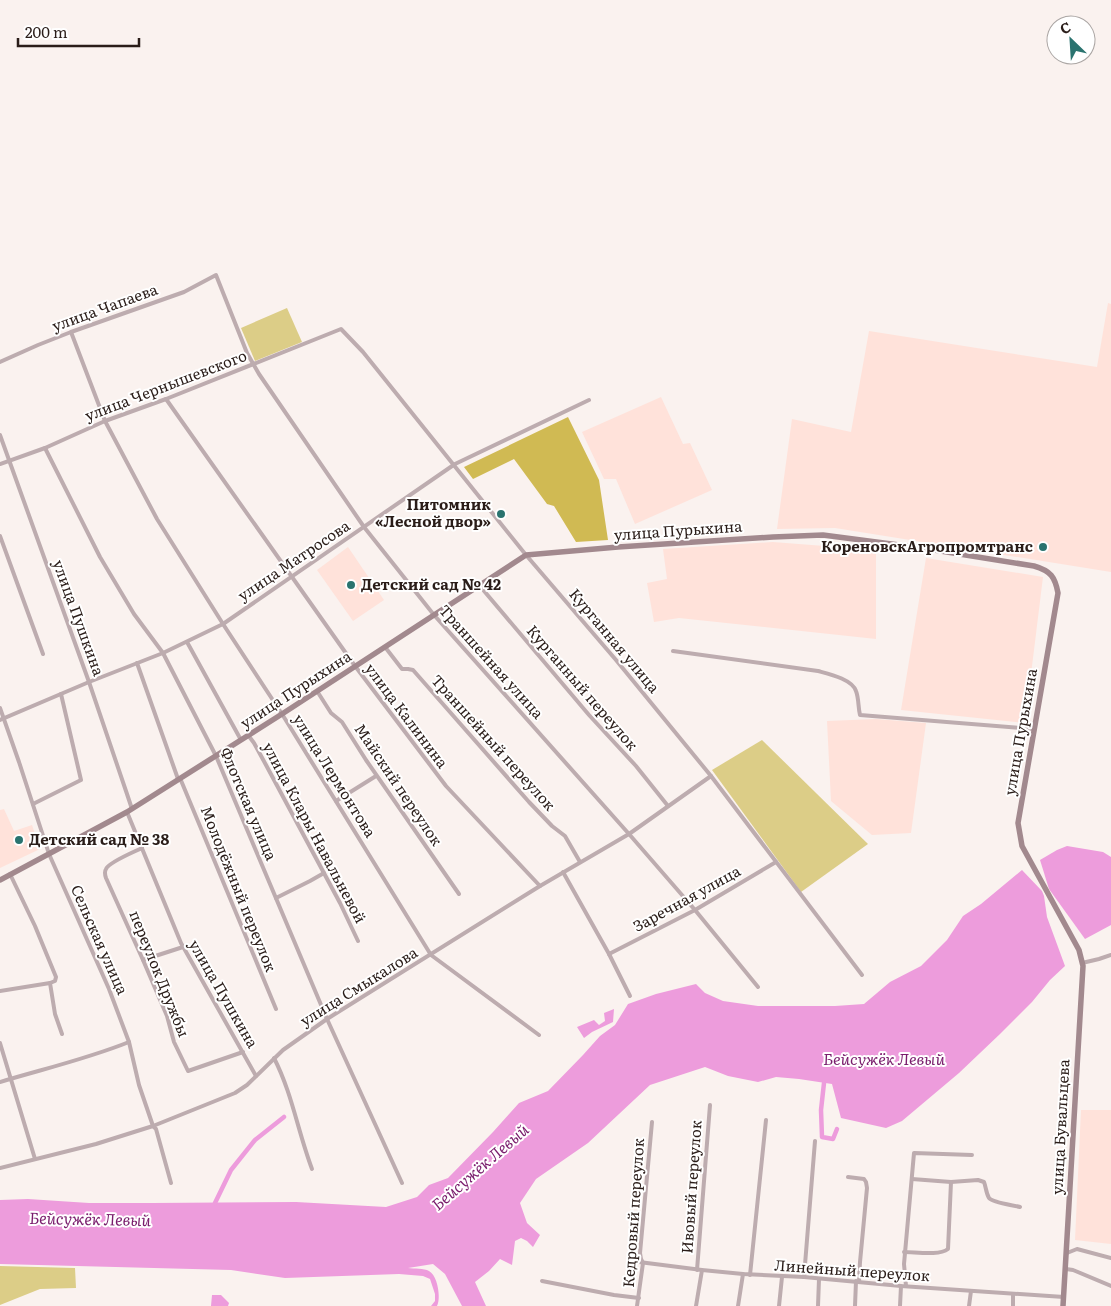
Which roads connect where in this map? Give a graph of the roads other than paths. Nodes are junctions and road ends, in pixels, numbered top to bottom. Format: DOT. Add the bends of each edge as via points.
graph roads {
  1 [pos="216,275"];
  2 [pos="341,329"];
  3 [pos="71,332"];
  4 [pos="0,362"];
  5 [pos="253,364"];
  6 [pos="166,399"];
  7 [pos="590,400"];
  8 [pos="105,421"];
  9 [pos="0,436"];
  10 [pos="45,448"];
  11 [pos="9,461"];
  12 [pos="0,464"];
  13 [pos="454,464"];
  14 [pos="364,527"];
  15 [pos="0,536"];
  16 [pos="526,555"];
  17 [pos="291,577"];
  18 [pos="479,585"];
  19 [pos="434,615"];
  20 [pos="223,624"];
  21 [pos="187,642"];
  22 [pos="385,647"];
  23 [pos="673,651"];
  24 [pos="43,654"];
  25 [pos="164,654"];
  26 [pos="138,663"];
  27 [pos="355,666"];
  28 [pos="89,682"];
  29 [pos="317,691"];
  30 [pos="61,694"];
  31 [pos="0,708"];
  32 [pos="282,714"];
  33 [pos="2,719"];
  34 [pos="1034,729"];
  35 [pos="248,736"];
  36 [pos="241,740"];
  37 [pos="216,756"];
  38 [pos="376,776"];
  39 [pos="711,776"];
  40 [pos="179,779"];
  41 [pos="336,801"];
  42 [pos="33,804"];
  43 [pos="668,806"];
  44 [pos="129,811"];
  45 [pos="629,834"];
  46 [pos="142,848"];
  47 [pos="49,854"];
  48 [pos="580,862"];
  49 [pos="776,862"];
  50 [pos="324,872"];
  51 [pos="564,872"];
  52 [pos="10,874"];
  53 [pos="0,880"];
  54 [pos="540,886"];
  55 [pos="459,894"];
  56 [pos="276,898"];
  57 [pos="695,910"];
  58 [pos="358,941"];
  59 [pos="183,947"];
  60 [pos="1079,950"];
  61 [pos="609,954"];
  62 [pos="431,955"];
  63 [pos="1111,955"];
  64 [pos="143,960"];
  65 [pos="1082,962"];
  66 [pos="862,975"];
  67 [pos="50,983"];
  68 [pos="758,987"];
  69 [pos="0,991"];
  70 [pos="630,996"];
  71 [pos="276,1009"];
  72 [pos="327,1019"];
  73 [pos="62,1034"];
  74 [pos="539,1035"];
  75 [pos="129,1042"];
  76 [pos="0,1043"];
  77 [pos="243,1052"];
  78 [pos="274,1058"];
  79 [pos="256,1076"];
  80 [pos="11,1078"];
  81 [pos="0,1082"];
  82 [pos="710,1105"];
  83 [pos="766,1120"];
  84 [pos="652,1122"];
  85 [pos="153,1126"];
  86 [pos="815,1141"];
  87 [pos="972,1155"];
  88 [pos="35,1159"];
  89 [pos="0,1168"];
  90 [pos="312,1169"];
  91 [pos="848,1177"];
  92 [pos="912,1179"];
  93 [pos="950,1182"];
  94 [pos="172,1183"];
  95 [pos="402,1183"];
  96 [pos="1020,1207"];
  97 [pos="904,1252"];
  98 [pos="1067,1253"];
  99 [pos="1111,1258"];
  100 [pos="641,1262"];
  101 [pos="1066,1269"];
  102 [pos="697,1270"];
  103 [pos="702,1270"];
  104 [pos="743,1274"];
  105 [pos="750,1274"];
  106 [pos="782,1277"];
  107 [pos="804,1277"];
  108 [pos="819,1278"];
  109 [pos="542,1281"];
  110 [pos="858,1282"];
  111 [pos="904,1286"];
  112 [pos="1111,1286"];
  113 [pos="971,1291"];
  114 [pos="1014,1294"];
  115 [pos="1064,1297"];
  116 [pos="638,1298"];
  117 [pos="638,1306"];
  118 [pos="696,1306"];
  119 [pos="738,1306"];
  120 [pos="778,1306"];
  121 [pos="818,1306"];
  122 [pos="855,1306"];
  123 [pos="900,1306"];
  124 [pos="970,1306"];
  125 [pos="1013,1306"];
  126 [pos="1063,1306"];
  1 -- 3 [label="street, улица Чапаева" via="184,292"];
  1 -- 5 [label="street, Траншейная улица"];
  2 -- 5 [label="street, улица Чернышевского"];
  2 -- 13 [label="street, Курганная улица"];
  3 -- 4 [label="street, улица Чапаева"];
  3 -- 8 [label="street, улица Лермонтова"];
  5 -- 6 [label="street, улица Чернышевского"];
  5 -- 14 [label="street, Траншейная улица"];
  6 -- 8 [label="street, улица Чернышевского"];
  6 -- 17 [label="street, улица Калинина"];
  7 -- 13 [label="street, улица Матросова"];
  8 -- 10 [label="street, улица Чернышевского"];
  8 -- 20 [label="street, улица Лермонтова" via="157,520"];
  9 -- 11 [label="street, улица Пушкина"];
  10 -- 11 [label="street, улица Чернышевского"];
  10 -- 25 [label="street, Флотская улица" via="100,557 134,614"];
  11 -- 12 [label="street, улица Чернышевского"];
  11 -- 28 [label="street, улица Пушкина"];
  13 -- 14 [label="street, улица Матросова"];
  13 -- 16 [label="street, Курганная улица"];
  14 -- 17 [label="street, улица Матросова"];
  14 -- 19 [label="street, Траншейная улица"];
  15 -- 24 [label="street"];
  16 -- 18 [label="street, улица Пурыхина"];
  16 -- 34 [label="street, улица Пурыхина" via="823,535 1045,569 1052,576 1058,594"];
  16 -- 39 [label="street, Курганная улица"];
  17 -- 20 [label="street, улица Матросова"];
  17 -- 27 [label="street, улица Калинина"];
  18 -- 19 [label="street, улица Пурыхина"];
  18 -- 43 [label="street, Курганный переулок"];
  19 -- 22 [label="street, улица Пурыхина"];
  19 -- 45 [label="street, Траншейная улица"];
  20 -- 21 [label="street, улица Матросова"];
  20 -- 32 [label="street, улица Лермонтова"];
  21 -- 25 [label="street, улица Матросова"];
  21 -- 36 [label="street, улица Клары Навальневой"];
  22 -- 27 [label="street, улица Пурыхина"];
  22 -- 48 [label="street, Траншейный переулок" via="402,669 413,670 529,802 565,836"];
  23 -- 34 [label="street" via="832,674 855,689 860,715"];
  25 -- 26 [label="street, улица Матросова"];
  25 -- 37 [label="street, Флотская улица"];
  26 -- 28 [label="street, улица Матросова"];
  26 -- 40 [label="street, Молодёжный переулок"];
  27 -- 29 [label="street, улица Пурыхина"];
  27 -- 54 [label="street, улица Калинина" via="446,786"];
  28 -- 30 [label="street, улица Матросова"];
  28 -- 44 [label="street, улица Пушкина" via="128,794"];
  29 -- 32 [label="street, улица Пурыхина"];
  29 -- 38 [label="street, Майский переулок" via="331,713 342,722"];
  30 -- 33 [label="street, улица Матросова"];
  30 -- 42 [label="street" via="81,780"];
  31 -- 33 [label="street, Сельская улица"];
  32 -- 35 [label="street, улица Пурыхина"];
  32 -- 41 [label="street, улица Лермонтова"];
  33 -- 42 [label="street, Сельская улица"];
  34 -- 60 [label="street, улица Пурыхина" via="1018,823 1022,846"];
  35 -- 36 [label="street, улица Пурыхина"];
  35 -- 50 [label="street, улица Клары Навальневой"];
  36 -- 37 [label="street, улица Пурыхина"];
  37 -- 40 [label="street, улица Пурыхина"];
  37 -- 56 [label="street, Флотская улица"];
  38 -- 41 [label="street"];
  38 -- 55 [label="street, Майский переулок"];
  39 -- 43 [label="street, улица Смыкалова"];
  39 -- 49 [label="street, Курганная улица"];
  40 -- 44 [label="street, улица Пурыхина"];
  40 -- 71 [label="street, Молодёжный переулок"];
  41 -- 62 [label="street, улица Лермонтова"];
  42 -- 47 [label="street, Сельская улица"];
  43 -- 45 [label="street, улица Смыкалова"];
  44 -- 46 [label="street, улица Пушкина"];
  44 -- 47 [label="street, улица Пурыхина"];
  45 -- 48 [label="street, улица Смыкалова"];
  45 -- 57 [label="street, Траншейная улица"];
  46 -- 59 [label="street, улица Пушкина"];
  46 -- 64 [label="street, переулок Дружбы" via="111,864 105,872"];
  47 -- 52 [label="street, улица Пурыхина"];
  47 -- 75 [label="street, Сельская улица"];
  48 -- 51 [label="street, улица Смыкалова"];
  49 -- 57 [label="street, Заречная улица"];
  49 -- 66 [label="street, Курганная улица"];
  50 -- 56 [label="street"];
  50 -- 58 [label="street, улица Клары Навальневой"];
  51 -- 54 [label="street, улица Смыкалова"];
  51 -- 61 [label="street"];
  52 -- 53 [label="street, улица Пурыхина"];
  52 -- 67 [label="street" via="56,978"];
  54 -- 62 [label="street, улица Смыкалова"];
  56 -- 72 [label="street, Флотская улица"];
  57 -- 61 [label="street, Заречная улица"];
  57 -- 68 [label="street, Траншейная улица"];
  59 -- 64 [label="street"];
  59 -- 77 [label="street, улица Пушкина"];
  60 -- 65 [label="street, улица Бувальцева"];
  61 -- 70 [label="street"];
  62 -- 72 [label="street, улица Смыкалова"];
  62 -- 74 [label="street, улица Лермонтова"];
  63 -- 65 [label="street"];
  64 -- 77 [label="street, переулок Дружбы" via="188,1071"];
  65 -- 98 [label="street, улица Бувальцева"];
  67 -- 69 [label="street"];
  67 -- 73 [label="street"];
  72 -- 78 [label="street, улица Смыкалова"];
  72 -- 95 [label="street, Флотская улица"];
  75 -- 80 [label="street"];
  75 -- 85 [label="street, Сельская улица"];
  76 -- 80 [label="street"];
  77 -- 79 [label="street, улица Пушкина"];
  78 -- 79 [label="street, улица Смыкалова"];
  78 -- 90 [label="street, улица Пушкина"];
  79 -- 85 [label="street, улица Смыкалова" via="235,1093"];
  80 -- 81 [label="street"];
  80 -- 88 [label="street"];
  82 -- 102 [label="street, Ивовый переулок"];
  83 -- 105 [label="street"];
  84 -- 100 [label="street, Кедровый переулок"];
  85 -- 88 [label="street, улица Смыкалова"];
  85 -- 94 [label="street, Сельская улица"];
  86 -- 107 [label="street"];
  87 -- 92 [label="street" via="914,1153"];
  88 -- 89 [label="street, улица Смыкалова"];
  91 -- 110 [label="street" via="864,1179 867,1188"];
  92 -- 93 [label="street"];
  92 -- 97 [label="street"];
  93 -- 96 [label="street" via="984,1182 990,1199"];
  93 -- 97 [label="street" via="948,1249 932,1253"];
  97 -- 111 [label="street"];
  98 -- 99 [label="street" via="1077,1249"];
  98 -- 101 [label="street, улица Бувальцева"];
  100 -- 102 [label="street, Линейный переулок"];
  100 -- 116 [label="street, Кедровый переулок"];
  101 -- 112 [label="street"];
  101 -- 115 [label="street, улица Бувальцева"];
  102 -- 103 [label="street, Линейный переулок"];
  103 -- 104 [label="street, Линейный переулок"];
  103 -- 118 [label="street, Ивовый переулок"];
  104 -- 105 [label="street, Линейный переулок"];
  104 -- 119 [label="street"];
  105 -- 106 [label="street, Линейный переулок"];
  106 -- 107 [label="street, Линейный переулок"];
  106 -- 120 [label="street"];
  107 -- 108 [label="street, Линейный переулок"];
  108 -- 110 [label="street, Линейный переулок"];
  108 -- 121 [label="street"];
  109 -- 116 [label="street"];
  110 -- 111 [label="street, Линейный переулок"];
  110 -- 122 [label="street"];
  111 -- 113 [label="street, Линейный переулок"];
  111 -- 123 [label="street"];
  113 -- 114 [label="street, Линейный переулок"];
  113 -- 124 [label="street"];
  114 -- 115 [label="street, Линейный переулок"];
  114 -- 125 [label="street"];
  115 -- 126 [label="street, улица Бувальцева"];
  116 -- 117 [label="street, Кедровый переулок"];
}
